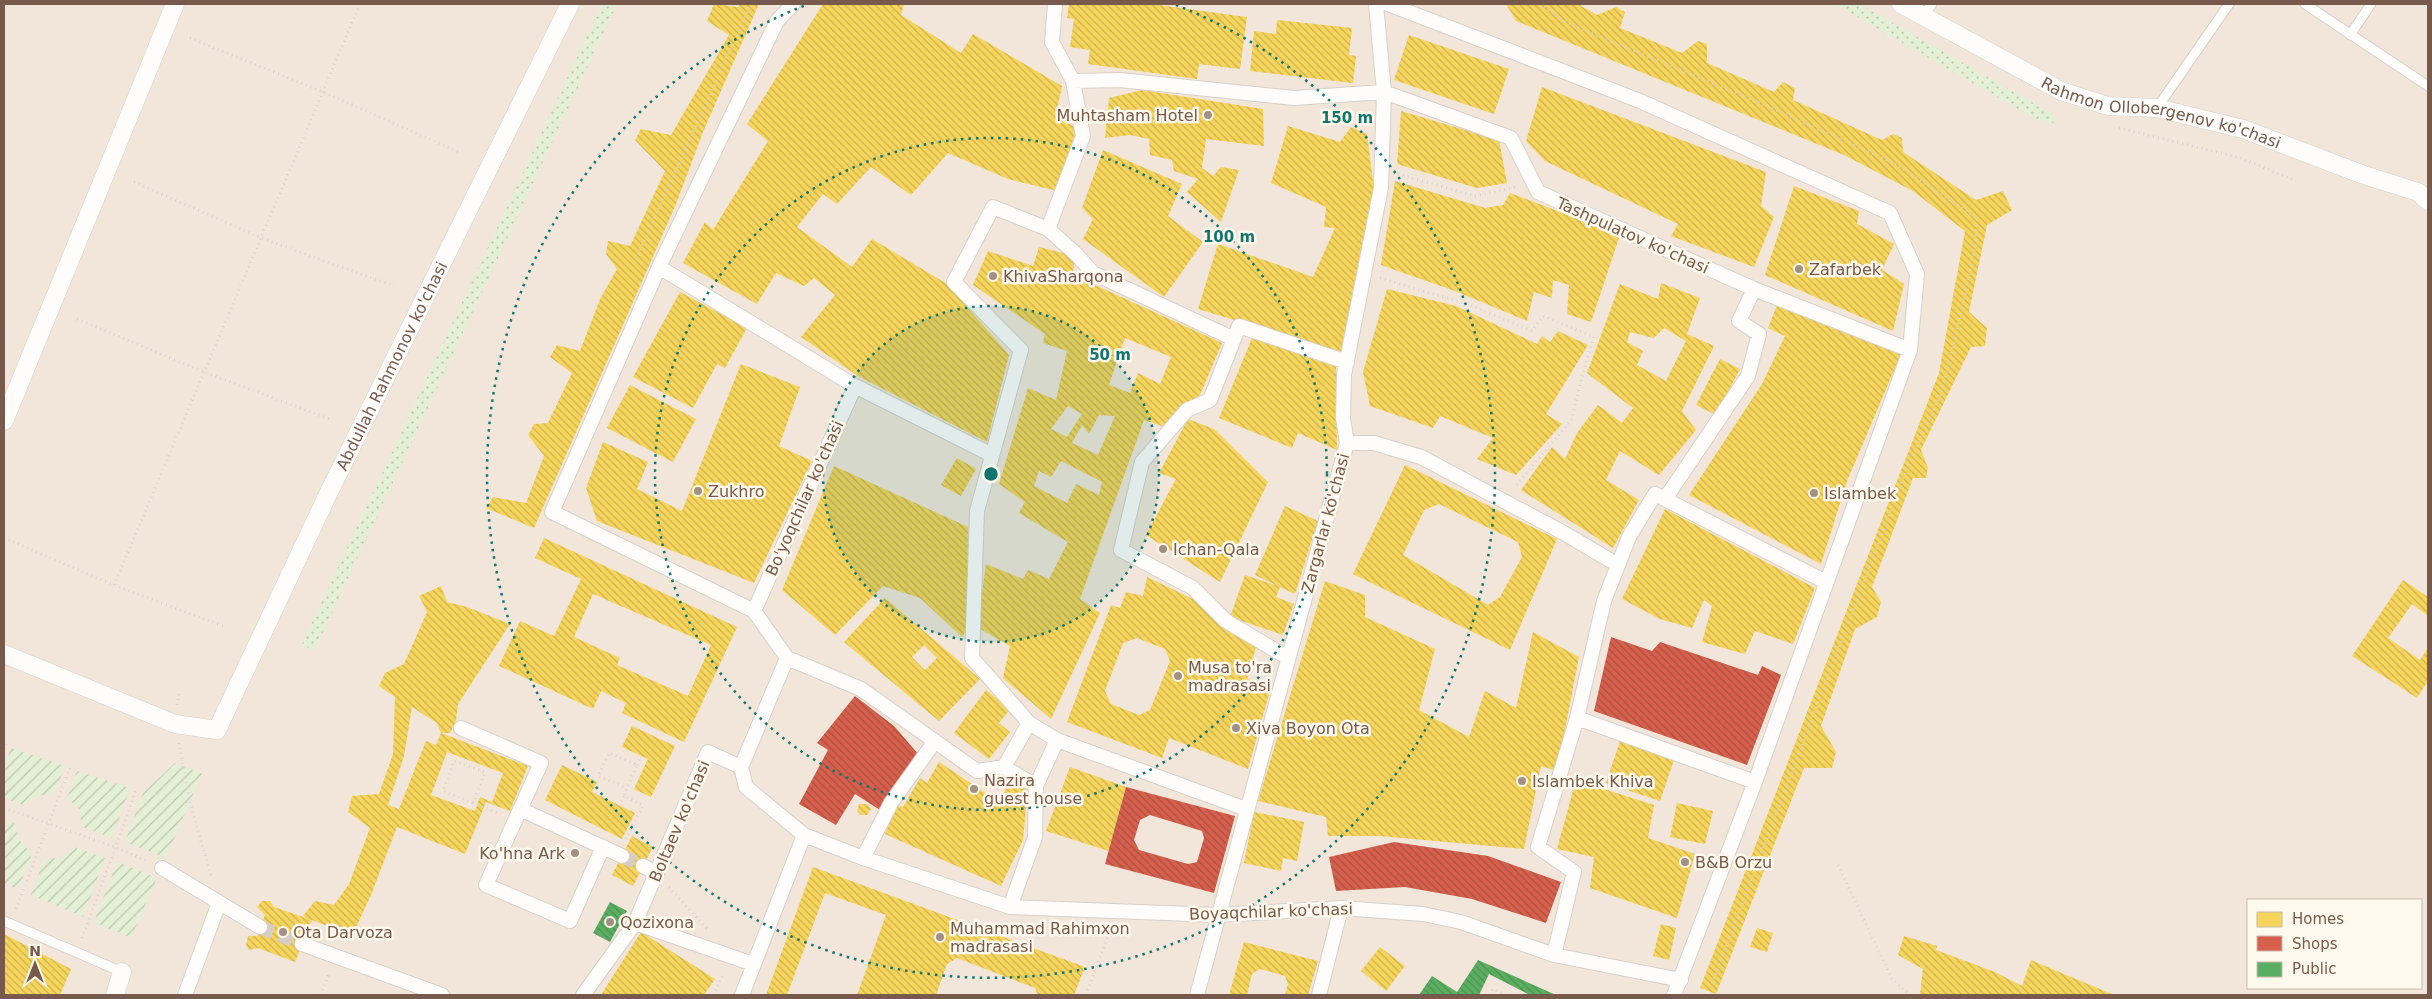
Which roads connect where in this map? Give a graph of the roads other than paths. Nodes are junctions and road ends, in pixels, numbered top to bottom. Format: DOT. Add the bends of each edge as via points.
graph roads {
  1 [pos="176,4"];
  2 [pos="570,4"];
  3 [pos="793,4"];
  4 [pos="1055,4"];
  5 [pos="1376,4"];
  6 [pos="1388,4"];
  7 [pos="1901,4"];
  8 [pos="2229,4"];
  9 [pos="2305,4"];
  10 [pos="2370,4"];
  11 [pos="1928,10"];
  12 [pos="2350,35"];
  13 [pos="1073,81"];
  14 [pos="2428,86"];
  15 [pos="1384,92"];
  16 [pos="2157,108"];
  17 [pos="2425,193"];
  18 [pos="1048,229"];
  19 [pos="659,267"];
  20 [pos="1754,290"];
  21 [pos="1234,339"];
  22 [pos="1910,350"];
  23 [pos="1347,362"];
  24 [pos="855,386"];
  25 [pos="4,421"];
  26 [pos="1347,443"];
  27 [pos="992,455"];
  28 [pos="1665,499"];
  29 [pos="1618,565"];
  30 [pos="1826,582"];
  31 [pos="754,611"];
  32 [pos="4,654"];
  33 [pos="787,658"];
  34 [pos="1288,658"];
  35 [pos="1577,718"];
  36 [pos="1029,724"];
  37 [pos="461,728"];
  38 [pos="1056,740"];
  39 [pos="935,741"];
  40 [pos="742,767"];
  41 [pos="1004,767"];
  42 [pos="1755,782"];
  43 [pos="1036,786"];
  44 [pos="1246,809"];
  45 [pos="518,814"];
  46 [pos="804,835"];
  47 [pos="603,847"];
  48 [pos="621,854"];
  49 [pos="863,858"];
  50 [pos="643,866"];
  51 [pos="162,868"];
  52 [pos="657,872"];
  53 [pos="219,903"];
  54 [pos="1010,907"];
  55 [pos="1342,908"];
  56 [pos="1218,916"];
  57 [pos="7,922"];
  58 [pos="635,923"];
  59 [pos="260,927"];
  60 [pos="302,944"];
  61 [pos="1554,955"];
  62 [pos="753,964"];
  63 [pos="122,972"];
  64 [pos="1681,980"];
  65 [pos="115,995"];
  66 [pos="186,995"];
  67 [pos="442,995"];
  68 [pos="583,995"];
  69 [pos="742,995"];
  70 [pos="1197,995"];
  71 [pos="1319,995"];
  72 [pos="1674,995"];
  1 -- 25 [label="street"];
  2 -- 32 [label="street, Abdullah Rahmonov ko'chasi" via="328,494 217,730 175,724"];
  3 -- 19 [label="street" via="777,21"];
  4 -- 13 [label="street" via="1052,42"];
  5 -- 15 [label="street, Zargarlar ko'chasi"];
  6 -- 22 [label="street" via="1640,101 1890,213 1916,274"];
  7 -- 11 [label="street, Rahmon Ollobergenov ko'chasi"];
  8 -- 16 [label="lane"];
  9 -- 12 [label="lane"];
  10 -- 12 [label="lane"];
  11 -- 16 [label="street, Rahmon Ollobergenov ko'chasi" via="2061,91 2108,106"];
  12 -- 14 [label="lane"];
  13 -- 15 [label="street" via="1120,80 1294,98"];
  13 -- 18 [label="street" via="1083,136"];
  15 -- 20 [label="street, Tashpulatov ko'chasi" via="1511,138 1538,192"];
  15 -- 23 [label="street, Zargarlar ko'chasi" via="1382,188"];
  16 -- 17 [label="street, Rahmon Ollobergenov ko'chasi" via="2243,129 2364,175"];
  18 -- 21 [label="street" via="1093,273"];
  18 -- 27 [label="street" via="993,207 954,282 1020,350"];
  19 -- 24 [label="street"];
  19 -- 31 [label="street" via="552,512"];
  20 -- 22 [label="street, Tashpulatov ko'chasi"];
  20 -- 28 [label="street" via="1739,321 1759,334 1748,376"];
  21 -- 23 [label="street" via="1239,326"];
  21 -- 34 [label="street" via="1210,400 1187,410 1142,462 1121,550 1193,588 1226,621"];
  22 -- 30 [label="street"];
  23 -- 26 [label="street, Zargarlar ko'chasi" via="1343,418"];
  24 -- 27 [label="street"];
  24 -- 31 [label="street, Bo'yoqchilar ko'chasi"];
  26 -- 29 [label="street" via="1374,443 1421,457"];
  26 -- 34 [label="street, Zargarlar ko'chasi"];
  27 -- 36 [label="street" via="977,511 972,658"];
  28 -- 29 [label="street" via="1655,494 1629,538"];
  28 -- 30 [label="street"];
  29 -- 35 [label="street" via="1604,601"];
  30 -- 42 [label="street"];
  31 -- 33 [label="street"];
  33 -- 39 [label="street" via="861,689"];
  33 -- 40 [label="street"];
  34 -- 44 [label="street, Zargarlar ko'chasi"];
  35 -- 42 [label="street"];
  35 -- 61 [label="street" via="1538,848 1574,872"];
  36 -- 38 [label="street"];
  36 -- 41 [label="street"];
  37 -- 45 [label="street" via="541,764"];
  38 -- 43 [label="street"];
  38 -- 44 [label="street"];
  39 -- 41 [label="street" via="977,770"];
  39 -- 49 [label="street" via="891,803"];
  40 -- 46 [label="street, Boyaqchilar ko'chasi" via="746,787"];
  40 -- 52 [label="street, Boltaev ko'chasi" via="708,752"];
  41 -- 43 [label="street"];
  42 -- 64 [label="street"];
  43 -- 54 [label="street" via="1035,837"];
  44 -- 56 [label="street, Zargarlar ko'chasi"];
  45 -- 47 [label="street"];
  45 -- 47 [label="street" via="486,885 570,922"];
  46 -- 49 [label="street, Boyaqchilar ko'chasi"];
  46 -- 62 [label="street"];
  47 -- 48 [label="street"];
  49 -- 54 [label="street, Boyaqchilar ko'chasi"];
  50 -- 52 [label="street"];
  51 -- 53 [label="street"];
  52 -- 58 [label="street, Boltaev ko'chasi"];
  53 -- 59 [label="street"];
  53 -- 66 [label="street"];
  54 -- 56 [label="street, Boyaqchilar ko'chasi"];
  55 -- 56 [label="street, Boyaqchilar ko'chasi"];
  55 -- 61 [label="street, Boyaqchilar ko'chasi" via="1433,916 1461,922"];
  55 -- 71 [label="street"];
  56 -- 70 [label="street"];
  57 -- 63 [label="lane"];
  58 -- 62 [label="street"];
  58 -- 68 [label="street, Boltaev ko'chasi"];
  60 -- 67 [label="street"];
  61 -- 64 [label="street, Boyaqchilar ko'chasi"];
  62 -- 69 [label="street"];
  63 -- 65 [label="street"];
  64 -- 72 [label="street"];
}
